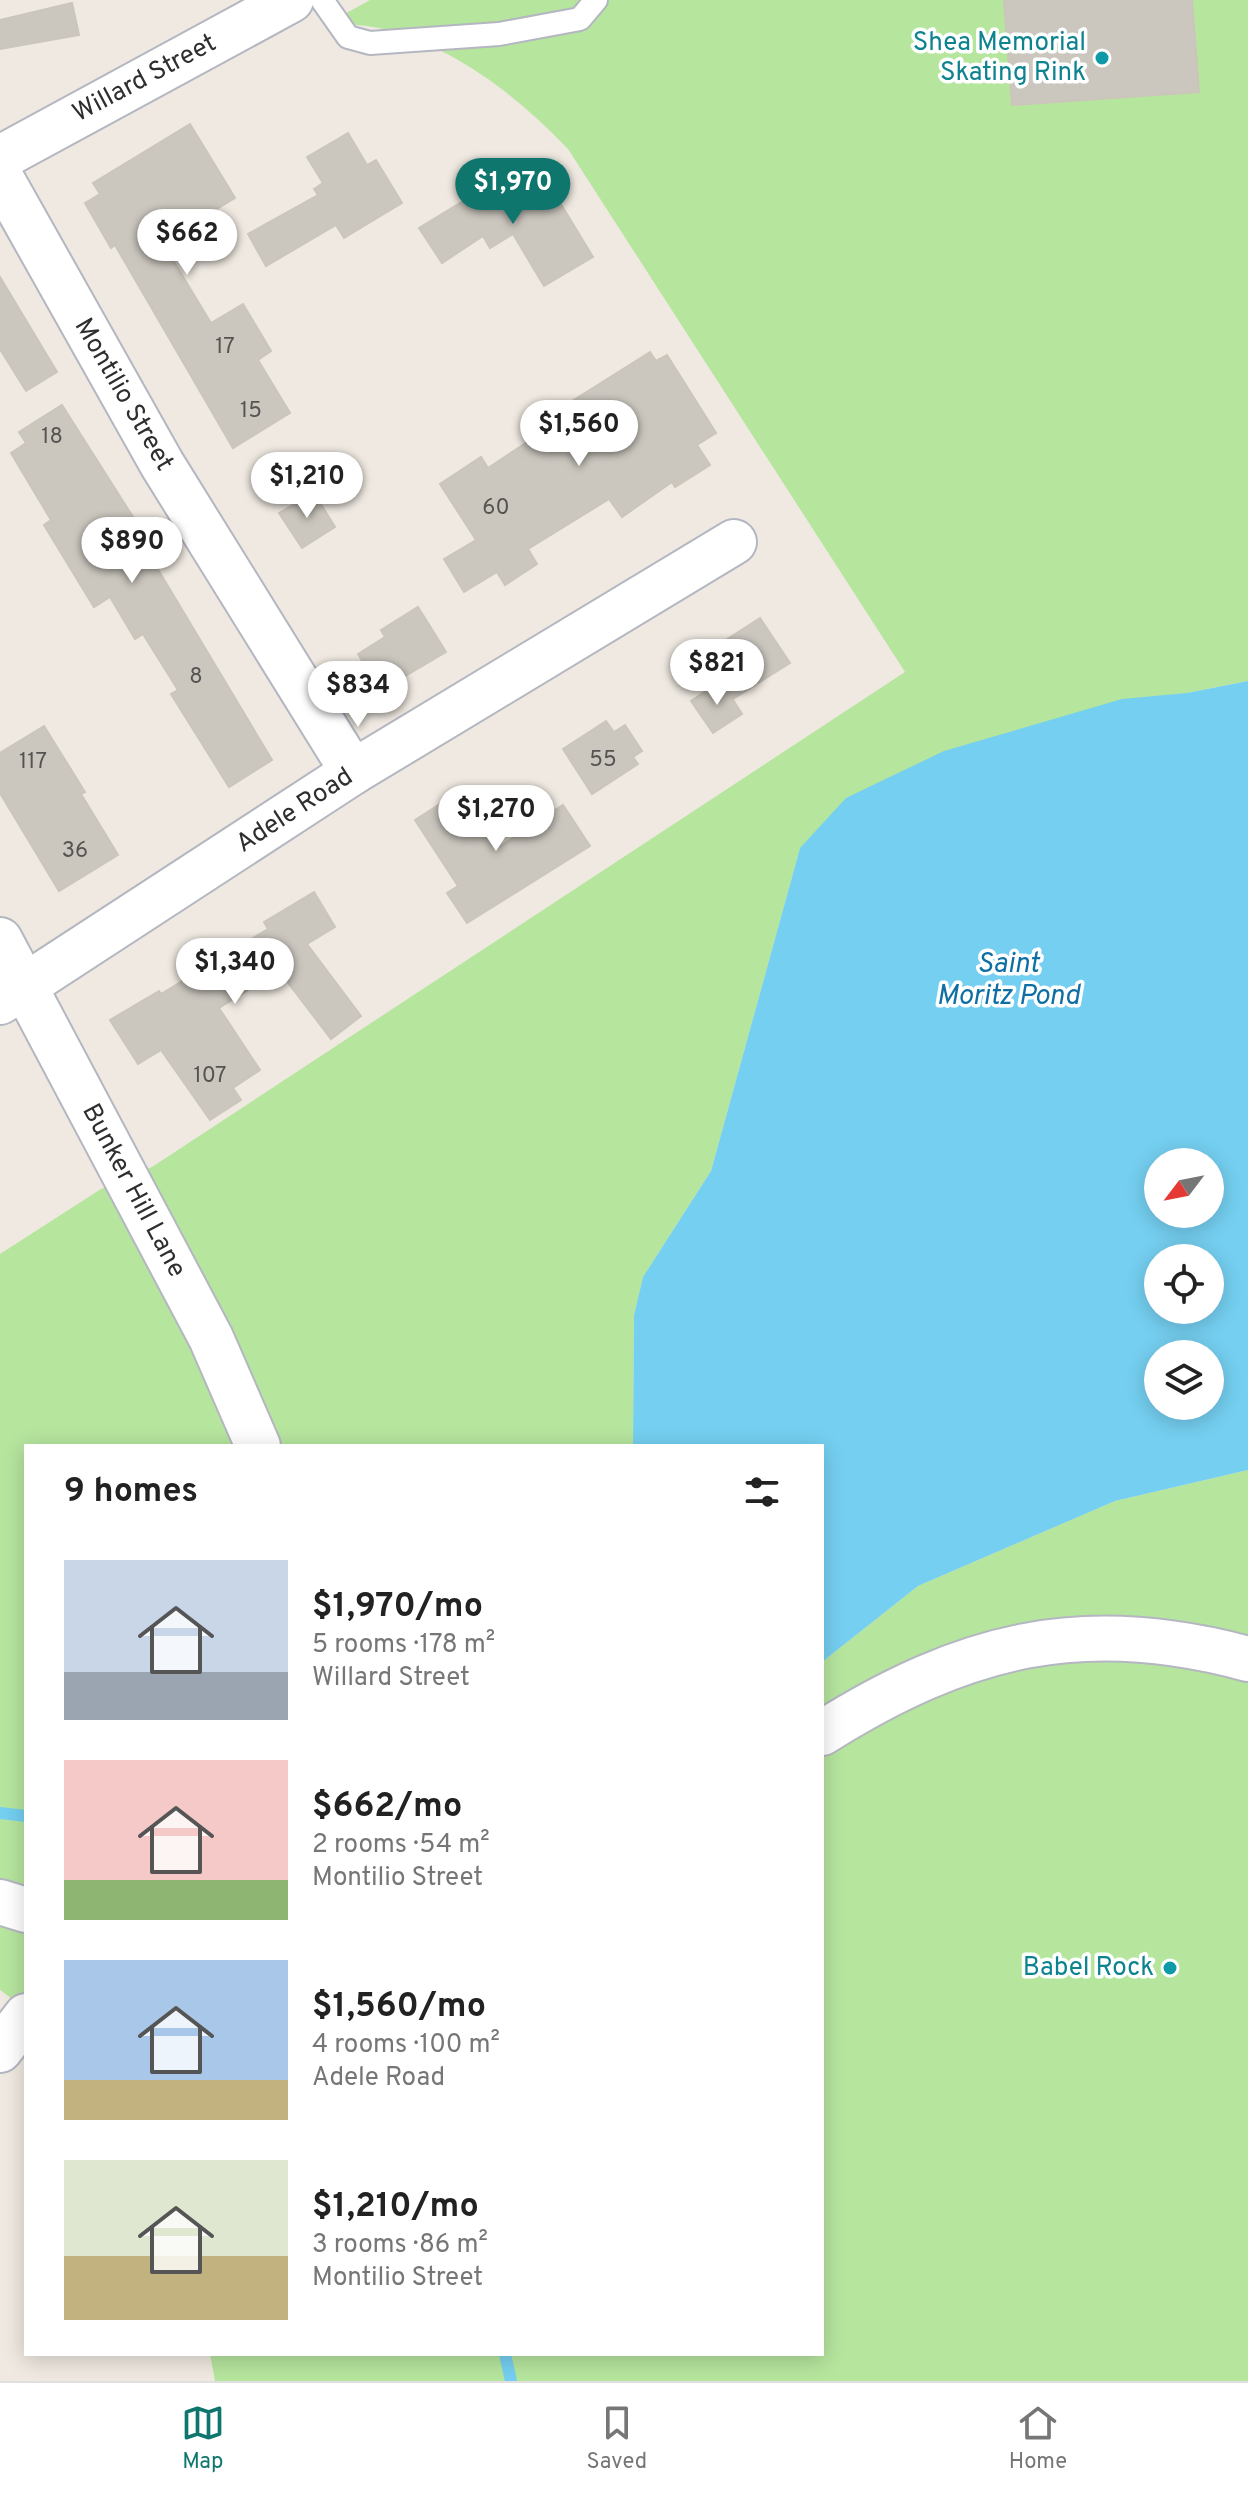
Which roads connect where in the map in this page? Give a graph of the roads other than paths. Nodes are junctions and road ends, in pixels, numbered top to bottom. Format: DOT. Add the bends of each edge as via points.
graph roads {
  1 [pos="596,0"];
  2 [pos="289,1"];
  3 [pos="0,158"];
  4 [pos="0,176"];
  5 [pos="734,542"];
  6 [pos="353,772"];
  7 [pos="0,940"];
  8 [pos="12,994"];
  9 [pos="257,1444"];
  10 [pos="1248,1659"];
  11 [pos="824,1732"];
  12 [pos="0,1902"];
  13 [pos="24,1909"];
  14 [pos="24,2019"];
  15 [pos="0,2050"];
  1 -- 2 [label="lane" via="580,19 499,34 370,43 348,37"];
  2 -- 3 [label="street, Willard Street"];
  4 -- 6 [label="street, Montilio Street" via="162,464"];
  5 -- 6 [label="street, Adele Road"];
  6 -- 8 [label="street, Adele Road"];
  7 -- 8 [label="street, Bunker Hill Lane"];
  8 -- 9 [label="street, Bunker Hill Lane" via="211,1338"];
  10 -- 11 [label="street" via="1167,1641 1119,1637 1029,1643 945,1668"];
  12 -- 13 [label="street"];
  14 -- 15 [label="street"];
}
